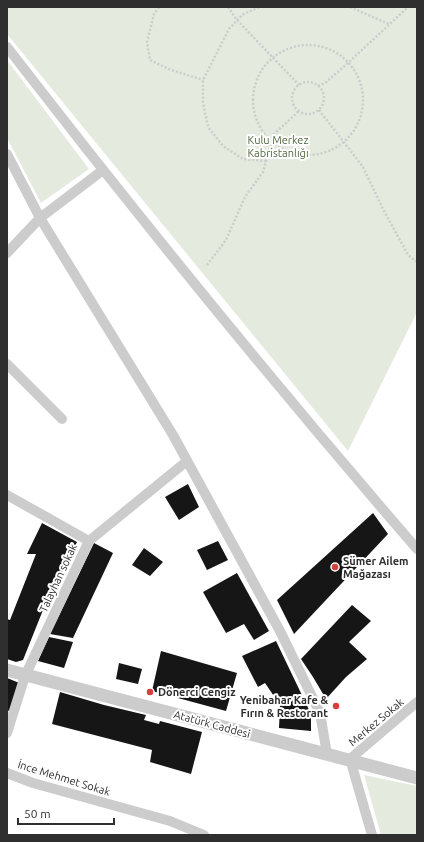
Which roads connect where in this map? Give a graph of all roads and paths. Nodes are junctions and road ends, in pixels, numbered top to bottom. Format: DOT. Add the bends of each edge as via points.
graph roads {
  1 [pos="159,7"];
  2 [pos="228,7"];
  3 [pos="259,7"];
  4 [pos="350,7"];
  5 [pos="408,7"];
  6 [pos="237,20"];
  7 [pos="390,24"];
  8 [pos="7,47"];
  9 [pos="274,58"];
  10 [pos="348,63"];
  11 [pos="203,80"];
  12 [pos="299,85"];
  13 [pos="318,86"];
  14 [pos="319,110"];
  15 [pos="299,111"];
  16 [pos="272,141"];
  17 [pos="343,142"];
  18 [pos="7,154"];
  19 [pos="266,161"];
  20 [pos="102,170"];
  21 [pos="40,218"];
  22 [pos="7,252"];
  23 [pos="417,262"];
  24 [pos="207,265"];
  25 [pos="7,364"];
  26 [pos="62,419"];
  27 [pos="187,461"];
  28 [pos="7,495"];
  29 [pos="88,541"];
  30 [pos="417,549"];
  31 [pos="7,670"];
  32 [pos="25,676"];
  33 [pos="417,702"];
  34 [pos="7,733"];
  35 [pos="327,754"];
  36 [pos="350,759"];
  37 [pos="7,773"];
  38 [pos="417,778"];
  39 [pos="204,835"];
  40 [pos="372,835"];
  1 -- 11 [label="path" via="154,14 147,42 150,60"];
  2 -- 6 [label="path"];
  3 -- 6 [label="path"];
  4 -- 7 [label="path"];
  5 -- 7 [label="path"];
  6 -- 9 [label="path"];
  6 -- 11 [label="path"];
  7 -- 10 [label="path"];
  8 -- 20 [label="street"];
  9 -- 10 [label="path" via="293,47 311,45 328,49"];
  9 -- 12 [label="path"];
  9 -- 16 [label="path" via="265,66 256,83 253,101 256,120"];
  10 -- 13 [label="path"];
  10 -- 17 [label="path" via="362,87 363,104 359,121"];
  11 -- 19 [label="path" via="203,103 208,127 223,146 243,160"];
  12 -- 13 [label="path" via="308,82"];
  12 -- 15 [label="path" via="293,98"];
  13 -- 14 [label="path" via="322,90 324,100"];
  14 -- 15 [label="path" via="309,114"];
  14 -- 17 [label="path"];
  15 -- 16 [label="path" via="273,135"];
  16 -- 17 [label="path" via="280,148 298,155 317,155 335,149"];
  16 -- 19 [label="path"];
  17 -- 23 [label="path" via="363,167 408,254"];
  18 -- 21 [label="street"];
  19 -- 24 [label="path" via="263,172 244,197 226,240"];
  20 -- 21 [label="street"];
  20 -- 30 [label="street"];
  21 -- 22 [label="street"];
  21 -- 27 [label="street"];
  25 -- 26 [label="street"];
  27 -- 29 [label="street, Talayhan sokak"];
  27 -- 35 [label="street" via="280,631 320,713"];
  28 -- 29 [label="street"];
  29 -- 32 [label="street, Talayhan sokak"];
  31 -- 32 [label="street, Atatürk Caddesi"];
  32 -- 34 [label="street, Talayhan sokak"];
  32 -- 35 [label="street, Atatürk Caddesi"];
  33 -- 36 [label="street, Merkez Sokak"];
  35 -- 36 [label="street, Atatürk Caddesi"];
  36 -- 38 [label="street, Atatürk Caddesi"];
  36 -- 40 [label="street"];
  37 -- 39 [label="street, İnce Mehmet Sokak" via="170,821"];
}
